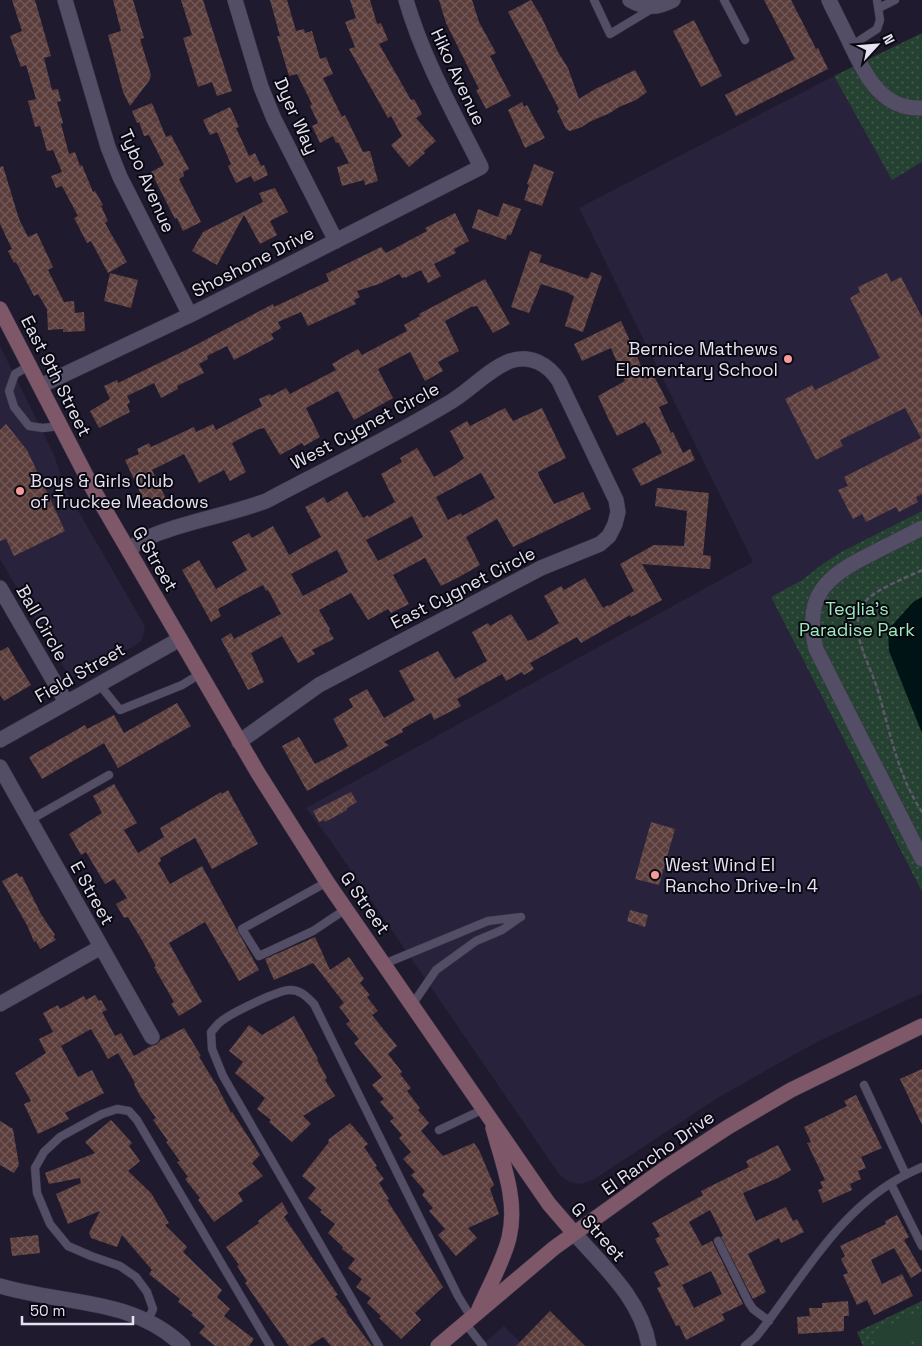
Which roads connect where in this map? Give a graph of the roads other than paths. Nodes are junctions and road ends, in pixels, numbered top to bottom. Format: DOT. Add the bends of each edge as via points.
graph roads {
  1 [pos="65,0"];
  2 [pos="236,0"];
  3 [pos="406,0"];
  4 [pos="594,0"];
  5 [pos="630,0"];
  6 [pos="673,0"];
  7 [pos="724,0"];
  8 [pos="828,0"];
  9 [pos="895,0"];
  10 [pos="878,4"];
  11 [pos="656,7"];
  12 [pos="745,40"];
  13 [pos="851,46"];
  14 [pos="922,108"];
  15 [pos="481,167"];
  16 [pos="336,241"];
  17 [pos="0,308"];
  18 [pos="190,315"];
  19 [pos="29,366"];
  20 [pos="40,386"];
  21 [pos="60,426"];
  22 [pos="582,429"];
  23 [pos="78,461"];
  24 [pos="922,528"];
  25 [pos="128,549"];
  26 [pos="0,588"];
  27 [pos="180,639"];
  28 [pos="200,674"];
  29 [pos="99,684"];
  30 [pos="66,702"];
  31 [pos="0,740"];
  32 [pos="239,742"];
  33 [pos="0,767"];
  34 [pos="109,775"];
  35 [pos="30,820"];
  36 [pos="922,859"];
  37 [pos="327,882"];
  38 [pos="346,910"];
  39 [pos="101,947"];
  40 [pos="384,964"];
  41 [pos="0,1004"];
  42 [pos="412,1005"];
  43 [pos="922,1026"];
  44 [pos="152,1037"];
  45 [pos="864,1085"];
  46 [pos="487,1113"];
  47 [pos="439,1130"];
  48 [pos="922,1166"];
  49 [pos="906,1175"];
  50 [pos="891,1184"];
  51 [pos="574,1233"];
  52 [pos="718,1241"];
  53 [pos="922,1246"];
  54 [pos="0,1286"];
  55 [pos="471,1318"];
  56 [pos="148,1320"];
  57 [pos="769,1321"];
  58 [pos="748,1345"];
  59 [pos="183,1346"];
  60 [pos="270,1346"];
  61 [pos="379,1346"];
  62 [pos="438,1346"];
  63 [pos="483,1346"];
  64 [pos="649,1346"];
  1 -- 18 [label="street, Tybo Avenue" via="108,147"];
  2 -- 16 [label="street, Dyer Way" via="261,87 274,119"];
  3 -- 15 [label="street, Hiko Avenue" via="425,55"];
  4 -- 11 [label="lane" via="610,34"];
  5 -- 11 [label="street" via="638,5"];
  6 -- 11 [label="street"];
  7 -- 12 [label="lane"];
  8 -- 13 [label="street"];
  9 -- 10 [label="lane"];
  10 -- 13 [label="lane" via="880,20 877,29"];
  13 -- 14 [label="street" via="872,85 883,95 903,106"];
  15 -- 16 [label="street, Shoshone Drive"];
  16 -- 18 [label="street, Shoshone Drive"];
  17 -- 19 [label="street, East 9th Street"];
  18 -- 20 [label="street, Shoshone Drive"];
  19 -- 20 [label="street, East 9th Street"];
  19 -- 21 [label="lane" via="15,374 9,391 14,407 29,426"];
  20 -- 21 [label="street, East 9th Street"];
  21 -- 23 [label="street, East 9th Street"];
  22 -- 25 [label="street, West Cygnet Circle" via="554,373 534,360 510,361 449,404 266,501 157,534"];
  22 -- 32 [label="street, East Cygnet Circle" via="616,500 618,512 609,536 600,544 541,568 319,685"];
  23 -- 25 [label="street, G Street"];
  24 -- 36 [label="street" via="836,574 816,602 812,634 816,649"];
  25 -- 27 [label="street, G Street"];
  26 -- 30 [label="street, Ball Circle"];
  27 -- 28 [label="street, G Street"];
  27 -- 29 [label="street, Field Street"];
  28 -- 29 [label="lane" via="182,685 120,710"];
  28 -- 32 [label="street, G Street"];
  29 -- 30 [label="street, Field Street"];
  30 -- 31 [label="street, Field Street"];
  32 -- 37 [label="street, G Street"];
  33 -- 35 [label="street, E Street"];
  34 -- 35 [label="lane"];
  35 -- 39 [label="street, E Street"];
  37 -- 38 [label="street, G Street"];
  37 -- 38 [label="lane" via="242,929 259,956 313,931"];
  38 -- 40 [label="street, G Street"];
  39 -- 41 [label="street"];
  39 -- 44 [label="street, E Street"];
  40 -- 42 [label="street, G Street"];
  40 -- 42 [label="lane" via="488,921 521,916 502,930 476,941 436,970"];
  42 -- 46 [label="street, G Street"];
  43 -- 51 [label="street, El Rancho Drive" via="791,1090 728,1127"];
  45 -- 49 [label="lane"];
  46 -- 47 [label="lane"];
  46 -- 51 [label="street, G Street" via="549,1204"];
  46 -- 55 [label="street" via="510,1193 512,1224 507,1246"];
  48 -- 49 [label="lane"];
  49 -- 50 [label="lane"];
  50 -- 53 [label="lane"];
  50 -- 57 [label="lane" via="840,1227"];
  51 -- 55 [label="street, El Rancho Drive"];
  51 -- 64 [label="street, G Street" via="631,1298 641,1316"];
  52 -- 57 [label="lane" via="749,1303"];
  54 -- 56 [label="street" via="112,1308"];
  55 -- 61 [label="lane" via="314,1004 304,994 290,990 275,994 220,1022 211,1032 212,1048 223,1076"];
  55 -- 62 [label="street, El Rancho Drive"];
  55 -- 63 [label="lane"];
  56 -- 59 [label="street"];
  56 -- 60 [label="lane" via="153,1309 148,1292 136,1277 120,1266 68,1246 50,1224 36,1194 35,1168 44,1152 60,1137 117,1108 129,1110 137,1120"];
  57 -- 58 [label="lane"];
}
